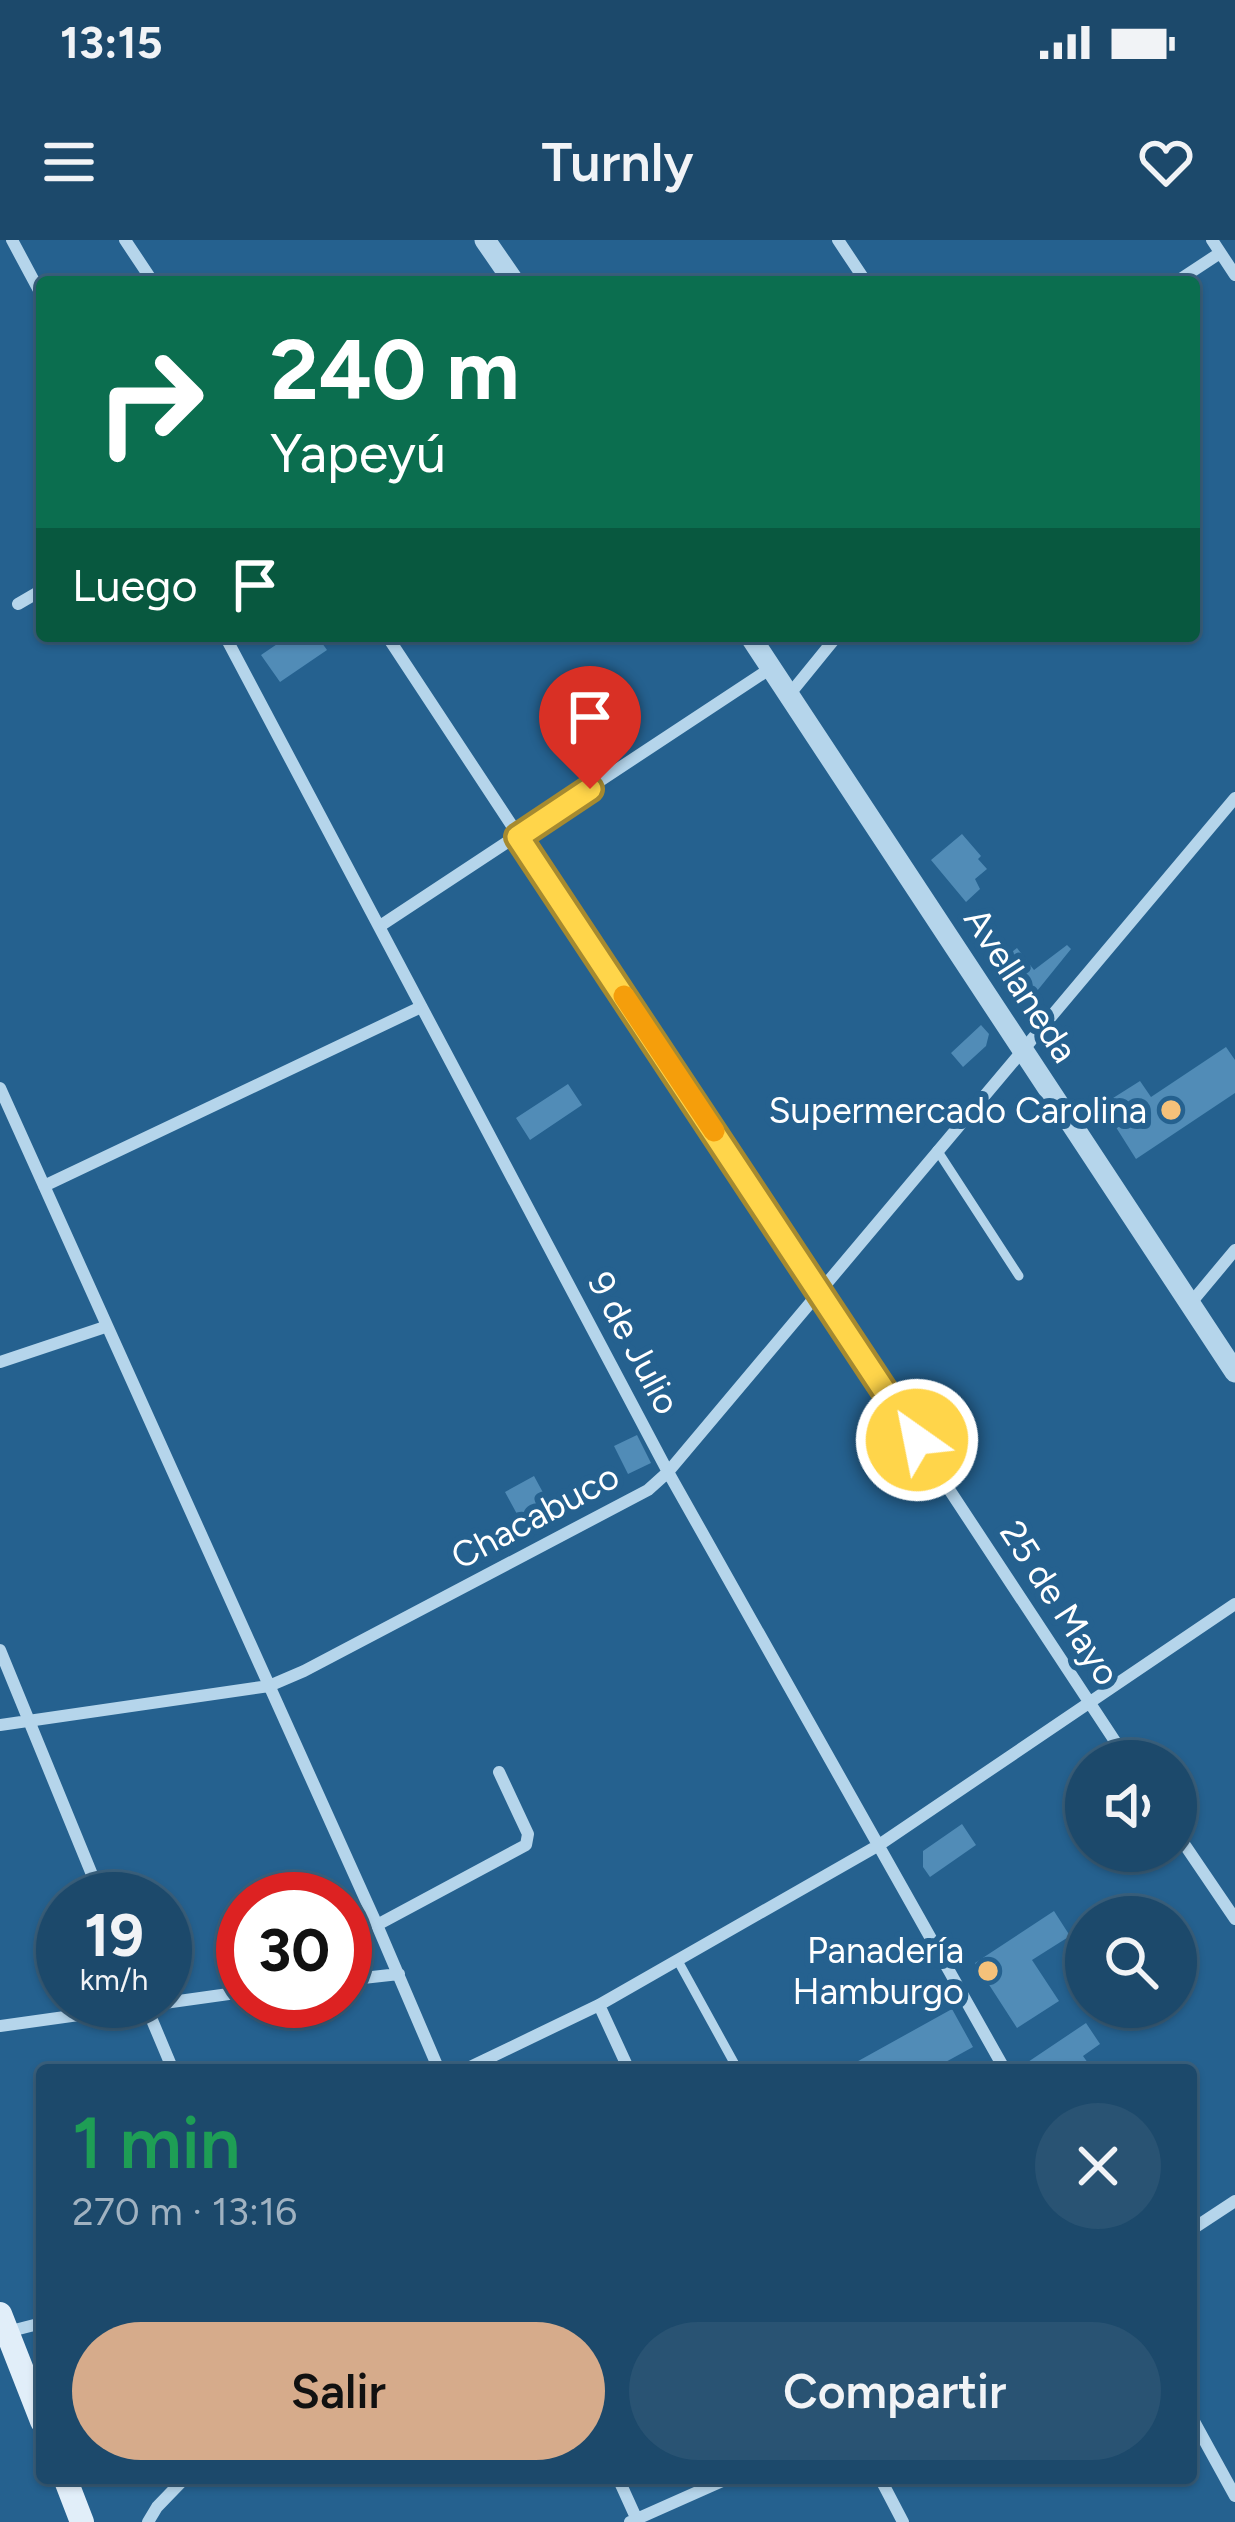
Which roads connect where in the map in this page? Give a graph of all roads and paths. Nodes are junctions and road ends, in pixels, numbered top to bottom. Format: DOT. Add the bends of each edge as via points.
graph roads {
  1 [pos="12,240"];
  2 [pos="125,240"];
  3 [pos="485,240"];
  4 [pos="838,240"];
  5 [pos="1212,240"];
  6 [pos="1220,253"];
  7 [pos="1235,275"];
  8 [pos="149,276"];
  9 [pos="510,276"];
  10 [pos="862,276"];
  11 [pos="1185,276"];
  12 [pos="36,285"];
  13 [pos="36,594"];
  14 [pos="18,604"];
  15 [pos="228,642"];
  16 [pos="391,642"];
  17 [pos="754,642"];
  18 [pos="832,642"];
  19 [pos="771,668"];
  20 [pos="789,695"];
  21 [pos="1235,798"];
  22 [pos="518,837"];
  23 [pos="380,926"];
  24 [pos="421,1006"];
  25 [pos="1024,1048"];
  26 [pos="0,1088"];
  27 [pos="937,1150"];
  28 [pos="44,1186"];
  29 [pos="1235,1250"];
  30 [pos="1019,1276"];
  31 [pos="819,1289"];
  32 [pos="1190,1304"];
  33 [pos="106,1327"];
  34 [pos="0,1362"];
  35 [pos="1235,1372"];
  36 [pos="668,1472"];
  37 [pos="1235,1604"];
  38 [pos="0,1650"];
  39 [pos="269,1686"];
  40 [pos="1089,1703"];
  41 [pos="28,1721"];
  42 [pos="0,1725"];
  43 [pos="1114,1740"];
  44 [pos="499,1772"];
  45 [pos="878,1844"];
  46 [pos="1197,1863"];
  47 [pos="91,1872"];
  48 [pos="1235,1918"];
  49 [pos="377,1924"];
  50 [pos="678,1960"];
  51 [pos="399,1974"];
  52 [pos="372,1977"];
  53 [pos="599,2006"];
  54 [pos="36,2020"];
  55 [pos="0,2026"];
  56 [pos="155,2028"];
  57 [pos="170,2064"];
  58 [pos="436,2064"];
  59 [pos="477,2064"];
  60 [pos="626,2064"];
  61 [pos="735,2064"];
  62 [pos="1002,2064"];
  63 [pos="1235,2201"];
  64 [pos="1197,2226"];
  65 [pos="36,2324"];
  66 [pos="2,2327"];
  67 [pos="36,2407"];
  68 [pos="1197,2427"];
  69 [pos="66,2484"];
  70 [pos="180,2484"];
  71 [pos="620,2484"];
  72 [pos="716,2484"];
  73 [pos="883,2484"];
  74 [pos="1235,2496"];
  75 [pos="635,2521"];
  76 [pos="82,2522"];
  77 [pos="148,2522"];
  78 [pos="903,2522"];
  1 -- 12 [label="street"];
  2 -- 8 [label="street"];
  3 -- 9 [label="street"];
  4 -- 10 [label="street"];
  5 -- 6 [label="street"];
  6 -- 7 [label="street"];
  6 -- 11 [label="street"];
  13 -- 14 [label="street"];
  15 -- 23 [label="street, 9 de Julio"];
  16 -- 22 [label="street, 25 de Mayo"];
  17 -- 19 [label="street, Avellaneda"];
  18 -- 20 [label="street"];
  19 -- 20 [label="street, Avellaneda"];
  19 -- 22 [label="street"];
  20 -- 25 [label="street, Avellaneda"];
  21 -- 25 [label="street, Chacabuco"];
  22 -- 23 [label="street"];
  22 -- 31 [label="street, 25 de Mayo"];
  23 -- 24 [label="street, 9 de Julio"];
  24 -- 28 [label="street"];
  24 -- 36 [label="street, 9 de Julio"];
  25 -- 27 [label="street, Chacabuco"];
  25 -- 32 [label="street, Avellaneda"];
  26 -- 28 [label="street"];
  27 -- 30 [label="lane"];
  27 -- 31 [label="street, Chacabuco"];
  28 -- 33 [label="street"];
  29 -- 32 [label="street"];
  31 -- 36 [label="street, Chacabuco"];
  31 -- 40 [label="street, 25 de Mayo"];
  32 -- 35 [label="street, Avellaneda"];
  33 -- 34 [label="street"];
  33 -- 39 [label="street"];
  36 -- 39 [label="street, Chacabuco" via="635,1497"];
  36 -- 45 [label="street, 9 de Julio"];
  37 -- 40 [label="street"];
  38 -- 41 [label="street"];
  39 -- 41 [label="street, Chacabuco"];
  39 -- 49 [label="street"];
  40 -- 43 [label="street, 25 de Mayo"];
  40 -- 45 [label="street"];
  41 -- 42 [label="street, Chacabuco"];
  41 -- 47 [label="street"];
  44 -- 49 [label="street" via="526,1844"];
  45 -- 50 [label="street"];
  45 -- 62 [label="street, 9 de Julio"];
  46 -- 48 [label="street"];
  49 -- 51 [label="street"];
  50 -- 53 [label="street"];
  50 -- 61 [label="lane"];
  51 -- 52 [label="street"];
  51 -- 58 [label="street"];
  53 -- 59 [label="street"];
  53 -- 60 [label="street"];
  54 -- 55 [label="street"];
  56 -- 57 [label="street"];
  63 -- 64 [label="street"];
  65 -- 66 [label="street"];
  66 -- 67 [label="main road"];
  68 -- 74 [label="street"];
  69 -- 76 [label="main road"];
  70 -- 77 [label="street"];
  71 -- 75 [label="street"];
  72 -- 75 [label="street"];
  73 -- 78 [label="street"];
}
